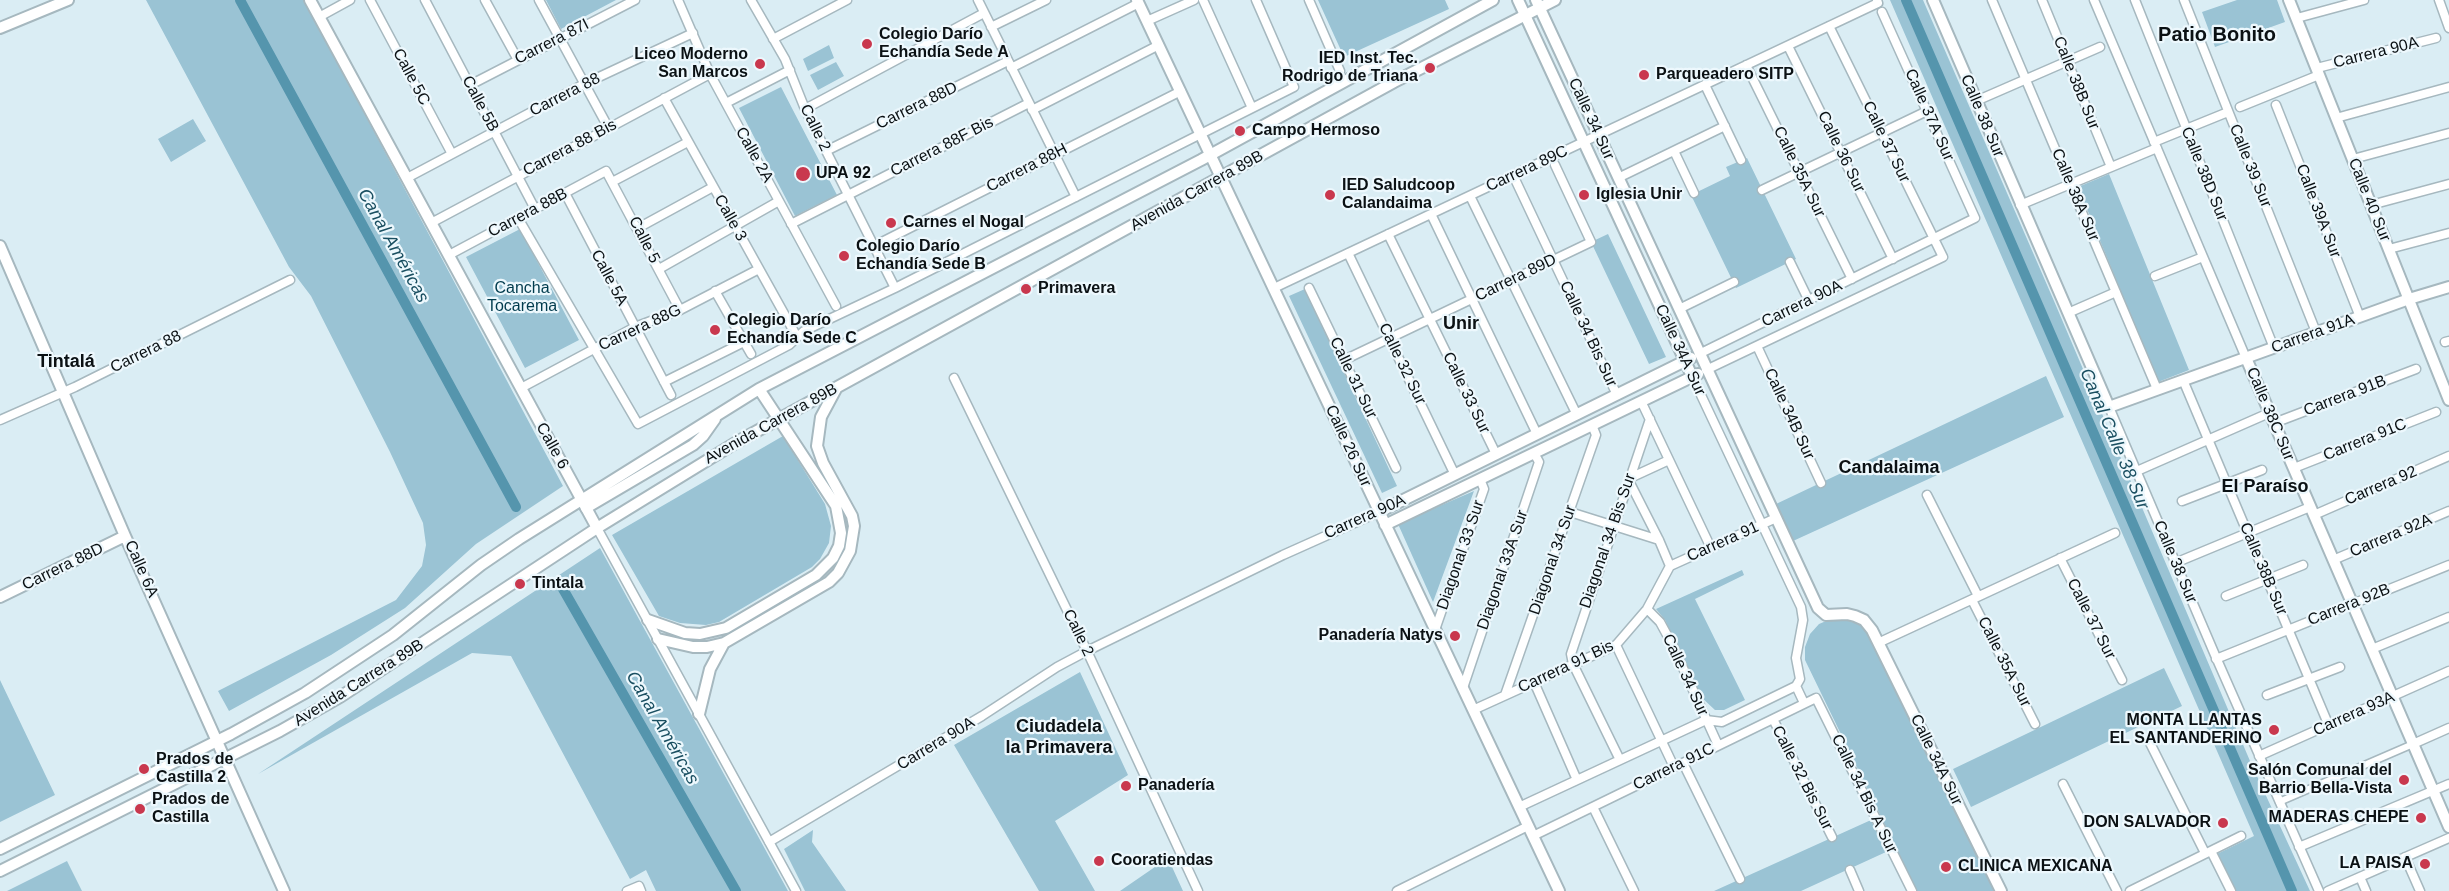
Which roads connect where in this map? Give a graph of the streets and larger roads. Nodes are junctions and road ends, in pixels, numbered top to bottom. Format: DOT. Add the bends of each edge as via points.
graph roads {
  1 [pos="68,0"];
  2 [pos="310,0"];
  3 [pos="350,0"];
  4 [pos="370,0"];
  5 [pos="425,0"];
  6 [pos="485,0"];
  7 [pos="539,0"];
  8 [pos="634,0"];
  9 [pos="678,0"];
  10 [pos="751,0"];
  11 [pos="847,0"];
  12 [pos="978,0"];
  13 [pos="1046,0"];
  14 [pos="1194,0"];
  15 [pos="1203,0"];
  16 [pos="1256,0"];
  17 [pos="1309,0"];
  18 [pos="1493,0"];
  19 [pos="1518,0"];
  20 [pos="1555,0"];
  21 [pos="1933,0"];
  22 [pos="1992,0"];
  23 [pos="2042,0"];
  24 [pos="2094,0"];
  25 [pos="2135,0"];
  26 [pos="2184,0"];
  27 [pos="2289,0"];
  28 [pos="2364,0"];
  29 [pos="2439,0"];
  30 [pos="1138,1"];
  31 [pos="1878,1"];
  32 [pos="1538,4"];
  33 [pos="1882,12"];
  34 [pos="984,13"];
  35 [pos="1525,15"];
  36 [pos="319,17"];
  37 [pos="2297,18"];
  38 [pos="1147,21"];
  39 [pos="1829,26"];
  40 [pos="991,27"];
  41 [pos="0,28"];
  42 [pos="2449,28"];
  43 [pos="693,33"];
  44 [pos="2436,38"];
  45 [pos="560,39"];
  46 [pos="773,39"];
  47 [pos="1159,45"];
  48 [pos="1788,45"];
  49 [pos="2100,47"];
  50 [pos="518,60"];
  51 [pos="2067,61"];
  52 [pos="1010,64"];
  53 [pos="1746,65"];
  54 [pos="790,70"];
  55 [pos="1340,71"];
  56 [pos="2318,72"];
  57 [pos="710,74"];
  58 [pos="2026,79"];
  59 [pos="470,84"];
  60 [pos="584,84"];
  61 [pos="1705,85"];
  62 [pos="2449,87"];
  63 [pos="1181,91"];
  64 [pos="664,98"];
  65 [pos="1976,101"];
  66 [pos="726,103"];
  67 [pos="2276,105"];
  68 [pos="1031,106"];
  69 [pos="2240,107"];
  70 [pos="1252,108"];
  71 [pos="805,109"];
  72 [pos="1927,111"];
  73 [pos="2228,112"];
  74 [pos="2336,118"];
  75 [pos="1725,126"];
  76 [pos="608,128"];
  77 [pos="2186,129"];
  78 [pos="495,132"];
  79 [pos="1882,133"];
  80 [pos="2449,133"];
  81 [pos="1202,134"];
  82 [pos="1598,135"];
  83 [pos="688,142"];
  84 [pos="1584,142"];
  85 [pos="2156,145"];
  86 [pos="826,151"];
  87 [pos="1674,151"];
  88 [pos="1841,153"];
  89 [pos="452,154"];
  90 [pos="1054,154"];
  91 [pos="1212,155"];
  92 [pos="2353,159"];
  93 [pos="1741,160"];
  94 [pos="1555,165"];
  95 [pos="2111,167"];
  96 [pos="606,171"];
  97 [pos="1799,172"];
  98 [pos="1513,175"];
  99 [pos="518,176"];
  100 [pos="1222,177"];
  101 [pos="407,178"];
  102 [pos="1618,178"];
  103 [pos="612,182"];
  104 [pos="2070,184"];
  105 [pos="2449,184"];
  106 [pos="713,187"];
  107 [pos="1762,190"];
  108 [pos="565,193"];
  109 [pos="1694,193"];
  110 [pos="848,195"];
  111 [pos="1470,196"];
  112 [pos="1076,197"];
  113 [pos="779,201"];
  114 [pos="2020,204"];
  115 [pos="2371,205"];
  116 [pos="535,208"];
  117 [pos="1431,214"];
  118 [pos="518,218"];
  119 [pos="1976,218"];
  120 [pos="431,223"];
  121 [pos="791,224"];
  122 [pos="735,226"];
  123 [pos="638,228"];
  124 [pos="2449,233"];
  125 [pos="1389,234"];
  126 [pos="1934,239"];
  127 [pos="0,246"];
  128 [pos="874,246"];
  129 [pos="2389,249"];
  130 [pos="1348,253"];
  131 [pos="449,255"];
  132 [pos="1943,257"];
  133 [pos="2203,257"];
  134 [pos="1893,259"];
  135 [pos="1553,260"];
  136 [pos="1790,262"];
  137 [pos="659,268"];
  138 [pos="759,268"];
  139 [pos="2156,276"];
  140 [pos="1852,279"];
  141 [pos="290,280"];
  142 [pos="1511,280"];
  143 [pos="1734,282"];
  144 [pos="2449,287"];
  145 [pos="895,288"];
  146 [pos="1274,288"];
  147 [pos="1309,288"];
  148 [pos="716,291"];
  149 [pos="2116,292"];
  150 [pos="1472,299"];
  151 [pos="2409,299"];
  152 [pos="1809,301"];
  153 [pos="836,306"];
  154 [pos="1678,309"];
  155 [pos="680,310"];
  156 [pos="2068,313"];
  157 [pos="2360,317"];
  158 [pos="1430,319"];
  159 [pos="635,327"];
  160 [pos="2316,333"];
  161 [pos="797,337"];
  162 [pos="1389,338"];
  163 [pos="744,342"];
  164 [pos="1757,346"];
  165 [pos="2274,348"];
  166 [pos="594,349"];
  167 [pos="751,354"];
  168 [pos="1700,354"];
  169 [pos="2246,358"];
  170 [pos="1344,360"];
  171 [pos="1685,361"];
  172 [pos="2416,369"];
  173 [pos="1706,370"];
  174 [pos="1692,376"];
  175 [pos="954,378"];
  176 [pos="2183,380"];
  177 [pos="664,382"];
  178 [pos="837,387"];
  179 [pos="521,388"];
  180 [pos="759,389"];
  181 [pos="2157,389"];
  182 [pos="63,392"];
  183 [pos="671,395"];
  184 [pos="1617,395"];
  185 [pos="2449,400"];
  186 [pos="1641,401"];
  187 [pos="2109,407"];
  188 [pos="2436,412"];
  189 [pos="1576,415"];
  190 [pos="779,418"];
  191 [pos="2272,418"];
  192 [pos="1650,419"];
  193 [pos="0,420"];
  194 [pos="1592,425"];
  195 [pos="1537,434"];
  196 [pos="2208,440"];
  197 [pos="1534,453"];
  198 [pos="1496,454"];
  199 [pos="2449,456"];
  200 [pos="1669,460"];
  201 [pos="1396,468"];
  202 [pos="2294,468"];
  203 [pos="2262,470"];
  204 [pos="2137,471"];
  205 [pos="1455,475"];
  206 [pos="1480,479"];
  207 [pos="1630,479"];
  208 [pos="1821,483"];
  209 [pos="2227,484"];
  210 [pos="1927,495"];
  211 [pos="2182,501"];
  212 [pos="584,503"];
  213 [pos="2312,511"];
  214 [pos="2449,511"];
  215 [pos="1379,512"];
  216 [pos="1570,512"];
  217 [pos="1776,518"];
  218 [pos="1763,524"];
  219 [pos="1385,525"];
  220 [pos="1614,525"];
  221 [pos="597,528"];
  222 [pos="2115,533"];
  223 [pos="2248,533"];
  224 [pos="126,536"];
  225 [pos="1659,540"];
  226 [pos="1711,548"];
  227 [pos="2060,558"];
  228 [pos="2333,560"];
  229 [pos="2175,563"];
  230 [pos="2303,565"];
  231 [pos="2449,565"];
  232 [pos="1670,566"];
  233 [pos="2267,579"];
  234 [pos="2226,596"];
  235 [pos="0,597"];
  236 [pos="1975,598"];
  237 [pos="2352,604"];
  238 [pos="1647,609"];
  239 [pos="2449,617"];
  240 [pos="648,620"];
  241 [pos="1435,630"];
  242 [pos="2289,630"];
  243 [pos="658,639"];
  244 [pos="724,643"];
  245 [pos="1878,643"];
  246 [pos="1616,645"];
  247 [pos="2372,649"];
  248 [pos="1087,651"];
  249 [pos="2217,659"];
  250 [pos="1573,664"];
  251 [pos="2340,667"];
  252 [pos="2449,671"];
  253 [pos="2310,679"];
  254 [pos="2121,680"];
  255 [pos="1534,682"];
  256 [pos="1796,686"];
  257 [pos="1462,688"];
  258 [pos="2267,695"];
  259 [pos="1505,696"];
  260 [pos="2393,697"];
  261 [pos="1816,698"];
  262 [pos="1804,703"];
  263 [pos="1473,710"];
  264 [pos="699,714"];
  265 [pos="1773,719"];
  266 [pos="1706,720"];
  267 [pos="2035,724"];
  268 [pos="2329,726"];
  269 [pos="2449,728"];
  270 [pos="218,740"];
  271 [pos="1662,741"];
  272 [pos="2149,741"];
  273 [pos="2413,744"];
  274 [pos="1718,745"];
  275 [pos="2259,756"];
  276 [pos="227,759"];
  277 [pos="1620,760"];
  278 [pos="1678,765"];
  279 [pos="1577,780"];
  280 [pos="2062,784"];
  281 [pos="2449,784"];
  282 [pos="2433,791"];
  283 [pos="2279,802"];
  284 [pos="1519,807"];
  285 [pos="1593,807"];
  286 [pos="2449,827"];
  287 [pos="1531,831"];
  288 [pos="2241,836"];
  289 [pos="1832,837"];
  290 [pos="2449,838"];
  291 [pos="769,842"];
  292 [pos="2300,847"];
  293 [pos="0,849"];
  294 [pos="2208,852"];
  295 [pos="2405,857"];
  296 [pos="1850,870"];
  297 [pos="0,871"];
  298 [pos="2360,877"];
  299 [pos="1740,879"];
  300 [pos="284,891"];
  301 [pos="627,891"];
  302 [pos="641,891"];
  303 [pos="796,891"];
  304 [pos="1198,891"];
  305 [pos="1397,891"];
  306 [pos="1559,891"];
  307 [pos="1634,891"];
  308 [pos="1859,891"];
  309 [pos="1912,891"];
  310 [pos="2001,891"];
  311 [pos="2117,891"];
  312 [pos="2130,891"];
  313 [pos="2231,891"];
  314 [pos="2319,891"];
  315 [pos="2328,891"];
  316 [pos="2366,891"];
  317 [pos="2420,891"];
  1 -- 41 [label="street"];
  2 -- 36 [label="street, Calle 6"];
  3 -- 36 [label="street"];
  4 -- 89 [label="street, Calle 5C"];
  5 -- 59 [label="street, Calle 5B"];
  6 -- 50 [label="street"];
  7 -- 45 [label="street"];
  8 -- 45 [label="street, Carrera 87I"];
  9 -- 43 [label="street, Calle 2A"];
  10 -- 46 [label="street, Calle 2"];
  11 -- 46 [label="street"];
  12 -- 34 [label="street"];
  13 -- 40 [label="street"];
  14 -- 38 [label="street"];
  15 -- 70 [label="street"];
  16 -- 70 [label="street" via="1294,87"];
  17 -- 55 [label="street"];
  18 -- 91 [label="street, Avenida Carrera 89B"];
  19 -- 35 [label="street, Calle 34A Sur"];
  20 -- 32 [label="street, Avenida Carrera 89B"];
  21 -- 65 [label="street, Calle 38 Sur"];
  22 -- 58 [label="street, Calle 38A Sur"];
  23 -- 51 [label="street, Calle 38B Sur"];
  24 -- 85 [label="street, Calle 38C Sur"];
  25 -- 77 [label="street, Calle 38D Sur"];
  26 -- 73 [label="street, Calle 39 Sur"];
  27 -- 37 [label="street, Calle 40 Sur"];
  28 -- 37 [label="street"];
  29 -- 42 [label="street"];
  30 -- 38 [label="street, Calle 26 Sur"];
  30 -- 52 [label="street, Carrera 88D"];
  31 -- 39 [label="street, Carrera 89C"];
  32 -- 35 [label="street, Avenida Carrera 89B"];
  32 -- 82 [label="street, Calle 34 Sur"];
  33 -- 72 [label="street, Calle 37A Sur"];
  34 -- 40 [label="street"];
  34 -- 71 [label="street"];
  35 -- 84 [label="street, Calle 34A Sur"];
  35 -- 100 [label="street, Avenida Carrera 89B"];
  36 -- 101 [label="street, Calle 6"];
  37 -- 56 [label="street, Calle 40 Sur"];
  38 -- 47 [label="street, Calle 26 Sur"];
  39 -- 48 [label="street, Carrera 89C"];
  39 -- 79 [label="street, Calle 37 Sur"];
  40 -- 52 [label="street"];
  43 -- 57 [label="street, Calle 2A"];
  43 -- 60 [label="street, Carrera 88"];
  44 -- 56 [label="street, Carrera 90A"];
  45 -- 50 [label="street, Carrera 87I"];
  45 -- 60 [label="street"];
  46 -- 54 [label="street, Calle 2"];
  47 -- 63 [label="street, Calle 26 Sur"];
  47 -- 68 [label="street, Carrera 88F Bis"];
  48 -- 53 [label="street, Carrera 89C"];
  48 -- 88 [label="street, Calle 36 Sur"];
  49 -- 51 [label="street"];
  50 -- 59 [label="street, Carrera 87I"];
  51 -- 58 [label="street"];
  51 -- 95 [label="street, Calle 38B Sur"];
  52 -- 68 [label="street"];
  52 -- 86 [label="street, Carrera 88D"];
  53 -- 61 [label="street, Carrera 89C"];
  53 -- 97 [label="street, Calle 35A Sur"];
  54 -- 66 [label="street"];
  54 -- 71 [label="street, Calle 2"];
  56 -- 69 [label="street, Carrera 90A"];
  56 -- 74 [label="street, Calle 40 Sur"];
  57 -- 64 [label="street, Carrera 88 Bis"];
  57 -- 66 [label="street, Calle 2A"];
  58 -- 65 [label="street"];
  58 -- 104 [label="street, Calle 38A Sur"];
  59 -- 78 [label="street, Calle 5B"];
  60 -- 76 [label="street"];
  60 -- 78 [label="street, Carrera 88"];
  61 -- 75 [label="street"];
  61 -- 82 [label="street, Carrera 89C"];
  62 -- 74 [label="street"];
  63 -- 81 [label="street, Calle 26 Sur"];
  63 -- 90 [label="street, Carrera 88H"];
  64 -- 76 [label="street, Carrera 88 Bis"];
  64 -- 83 [label="street, Calle 3"];
  65 -- 114 [label="street, Calle 38 Sur"];
  66 -- 113 [label="street, Calle 2A"];
  67 -- 157 [label="street, Calle 39A Sur"];
  68 -- 90 [label="street"];
  68 -- 110 [label="street, Carrera 88F Bis"];
  70 -- 81 [label="street"];
  71 -- 86 [label="street, Calle 2"];
  72 -- 79 [label="street"];
  72 -- 119 [label="street, Calle 37A Sur"];
  73 -- 77 [label="street"];
  73 -- 160 [label="street, Calle 39 Sur"];
  74 -- 92 [label="street, Calle 40 Sur"];
  75 -- 87 [label="street"];
  75 -- 93 [label="street"];
  76 -- 99 [label="street, Carrera 88 Bis"];
  77 -- 85 [label="street"];
  77 -- 165 [label="street, Calle 38D Sur"];
  78 -- 89 [label="street, Carrera 88"];
  78 -- 99 [label="street, Calle 5B"];
  79 -- 88 [label="street"];
  79 -- 126 [label="street, Calle 37 Sur"];
  80 -- 92 [label="street"];
  81 -- 91 [label="street, Calle 26 Sur"];
  81 -- 112 [label="street"];
  82 -- 84 [label="street, Carrera 89C"];
  82 -- 102 [label="street, Calle 34 Sur"];
  83 -- 103 [label="street"];
  83 -- 106 [label="street, Calle 3"];
  84 -- 98 [label="street, Carrera 89C"];
  84 -- 171 [label="street, Calle 34A Sur"];
  85 -- 95 [label="street"];
  85 -- 133 [label="street, Calle 38C Sur"];
  86 -- 110 [label="street, Calle 2"];
  87 -- 102 [label="street"];
  87 -- 109 [label="street"];
  88 -- 97 [label="street"];
  88 -- 134 [label="street, Calle 36 Sur"];
  89 -- 101 [label="street, Carrera 88"];
  90 -- 112 [label="street"];
  90 -- 128 [label="street, Carrera 88H"];
  91 -- 100 [label="street, Calle 26 Sur"];
  91 -- 180 [label="street, Avenida Carrera 89B"];
  92 -- 115 [label="street, Calle 40 Sur"];
  94 -- 135 [label="street, Carrera 89D" via="1591,242"];
  95 -- 104 [label="street"];
  96 -- 103 [label="street, Calle 5"];
  96 -- 108 [label="street, Carrera 88B"];
  97 -- 107 [label="street"];
  97 -- 140 [label="street, Calle 35A Sur"];
  98 -- 111 [label="street, Carrera 89C"];
  98 -- 135 [label="street, Calle 34 Bis Sur"];
  99 -- 116 [label="street, Calle 5B"];
  99 -- 120 [label="street, Carrera 88 Bis"];
  100 -- 146 [label="street, Calle 26 Sur"];
  100 -- 178 [label="street, Avenida Carrera 89B"];
  101 -- 120 [label="street, Calle 6"];
  102 -- 154 [label="street, Calle 34 Sur"];
  103 -- 123 [label="street, Calle 5"];
  104 -- 114 [label="street"];
  104 -- 149 [label="street, Calle 38A Sur"];
  105 -- 115 [label="street"];
  106 -- 122 [label="street, Calle 3"];
  106 -- 123 [label="street"];
  108 -- 116 [label="street, Carrera 88B"];
  108 -- 159 [label="street, Calle 5A"];
  110 -- 121 [label="street, Carrera 88F Bis"];
  110 -- 128 [label="street, Calle 2"];
  111 -- 117 [label="street, Carrera 89C"];
  111 -- 142 [label="street"];
  112 -- 145 [label="street"];
  113 -- 121 [label="street, Calle 2A"];
  113 -- 122 [label="street"];
  114 -- 156 [label="street, Calle 38 Sur"];
  115 -- 129 [label="street, Calle 40 Sur"];
  116 -- 118 [label="street, Carrera 88B"];
  117 -- 125 [label="street, Carrera 89C"];
  117 -- 150 [label="street"];
  118 -- 131 [label="street, Carrera 88B"];
  118 -- 166 [label="street"];
  119 -- 126 [label="street, Carrera 90A"];
  120 -- 131 [label="street, Calle 6"];
  121 -- 153 [label="street, Calle 2A"];
  122 -- 137 [label="street"];
  122 -- 138 [label="street, Calle 3"];
  123 -- 137 [label="street, Calle 5"];
  124 -- 129 [label="street"];
  125 -- 130 [label="street, Carrera 89C"];
  125 -- 158 [label="street, Calle 33 Sur"];
  126 -- 132 [label="street, Calle 37 Sur"];
  126 -- 134 [label="street, Carrera 90A"];
  127 -- 182 [label="street, Calle 6A"];
  128 -- 145 [label="street, Calle 2"];
  129 -- 151 [label="street, Calle 40 Sur"];
  130 -- 146 [label="street, Carrera 89C"];
  130 -- 162 [label="street, Calle 32 Sur"];
  131 -- 179 [label="street, Calle 6"];
  132 -- 164 [label="street, Carrera 90A"];
  133 -- 139 [label="street"];
  133 -- 169 [label="street, Calle 38C Sur"];
  134 -- 140 [label="street, Carrera 90A"];
  135 -- 142 [label="street, Carrera 89D"];
  135 -- 184 [label="street, Calle 34 Bis Sur"];
  136 -- 152 [label="street"];
  137 -- 155 [label="street, Calle 5"];
  138 -- 148 [label="street, Carrera 88G"];
  138 -- 161 [label="street, Calle 3"];
  140 -- 152 [label="street, Carrera 90A"];
  141 -- 182 [label="street, Carrera 88"];
  142 -- 150 [label="street, Carrera 89D"];
  142 -- 189 [label="street"];
  143 -- 154 [label="street"];
  144 -- 151 [label="street, Carrera 91A"];
  145 -- 161 [label="street"];
  146 -- 215 [label="street, Calle 26 Sur"];
  147 -- 170 [label="street, Calle 31 Sur"];
  148 -- 155 [label="street, Carrera 88G"];
  148 -- 163 [label="street"];
  149 -- 156 [label="street"];
  149 -- 181 [label="street, Calle 38A Sur"];
  150 -- 158 [label="street, Carrera 89D"];
  150 -- 195 [label="street"];
  151 -- 157 [label="street, Carrera 91A"];
  151 -- 185 [label="street, Calle 40 Sur"];
  152 -- 168 [label="street, Carrera 90A"];
  154 -- 168 [label="street, Calle 34 Sur"];
  155 -- 159 [label="street, Carrera 88G"];
  156 -- 187 [label="street, Calle 38 Sur"];
  157 -- 160 [label="street, Carrera 91A"];
  158 -- 162 [label="street, Carrera 89D"];
  158 -- 198 [label="street, Calle 33 Sur"];
  159 -- 166 [label="street, Carrera 88G"];
  159 -- 177 [label="street, Calle 5A"];
  160 -- 165 [label="street, Carrera 91A"];
  161 -- 166 [label="street" via="789,345 638,424"];
  162 -- 170 [label="street, Carrera 89D"];
  162 -- 205 [label="street, Calle 32 Sur"];
  163 -- 167 [label="street"];
  163 -- 177 [label="street"];
  164 -- 173 [label="street, Carrera 90A"];
  164 -- 208 [label="street, Calle 34B Sur"];
  165 -- 169 [label="street, Carrera 91A"];
  166 -- 179 [label="street, Carrera 88G"];
  168 -- 171 [label="street, Carrera 90A"];
  168 -- 173 [label="street, Calle 34 Sur"];
  169 -- 176 [label="street, Carrera 91A"];
  169 -- 191 [label="street, Calle 38C Sur"];
  170 -- 201 [label="street, Calle 31 Sur"];
  171 -- 174 [label="street, Calle 34A Sur"];
  171 -- 184 [label="street, Carrera 90A"];
  172 -- 191 [label="street, Carrera 91B"];
  173 -- 174 [label="street, Carrera 90A"];
  173 -- 217 [label="street, Calle 34A Sur"];
  174 -- 186 [label="street, Carrera 90A"];
  174 -- 218 [label="street, Calle 34A Sur"];
  175 -- 248 [label="street, Calle 2"];
  176 -- 181 [label="street, Carrera 91A"];
  176 -- 196 [label="street, Calle 38B Sur"];
  177 -- 183 [label="street, Calle 5A"];
  178 -- 190 [label="street, Avenida Carrera 89B"];
  178 -- 244 [label="street" via="821,417 817,446 852,516 853,539 845,562 829,582"];
  179 -- 212 [label="street, Calle 6"];
  180 -- 190 [label="street"];
  180 -- 212 [label="street, Avenida Carrera 89B"];
  181 -- 187 [label="street, Carrera 91A"];
  182 -- 193 [label="street, Carrera 88"];
  182 -- 224 [label="street, Calle 6A"];
  184 -- 189 [label="street, Carrera 90A"];
  186 -- 192 [label="street"];
  186 -- 194 [label="street, Carrera 90A"];
  187 -- 204 [label="street, Calle 38 Sur"];
  188 -- 202 [label="street, Carrera 91C"];
  189 -- 195 [label="street, Carrera 90A"];
  190 -- 221 [label="street, Avenida Carrera 89B"];
  190 -- 240 [label="street" via="836,506 841,533 833,558 816,574 726,628 685,633"];
  191 -- 196 [label="street, Carrera 91B"];
  191 -- 202 [label="street, Calle 38C Sur"];
  192 -- 200 [label="street"];
  192 -- 207 [label="street, Diagonal 34 Bis Sur"];
  194 -- 197 [label="street, Carrera 90A"];
  194 -- 216 [label="street, Diagonal 34 Sur" via="1596,435"];
  195 -- 198 [label="street, Carrera 90A"];
  196 -- 204 [label="street, Carrera 91B"];
  196 -- 209 [label="street, Calle 38B Sur"];
  197 -- 206 [label="street, Carrera 90A"];
  197 -- 257 [label="street, Diagonal 33A Sur" via="1539,462"];
  198 -- 205 [label="street, Carrera 90A"];
  199 -- 213 [label="street, Carrera 92"];
  200 -- 207 [label="street"];
  200 -- 226 [label="street"];
  202 -- 213 [label="street, Calle 38C Sur"];
  203 -- 209 [label="street"];
  204 -- 229 [label="street, Calle 38 Sur"];
  205 -- 215 [label="street, Carrera 90A"];
  206 -- 219 [label="street, Carrera 90A"];
  206 -- 241 [label="street, Diagonal 33 Sur" via="1484,489"];
  207 -- 220 [label="street, Diagonal 34 Bis Sur"];
  207 -- 225 [label="street"];
  209 -- 211 [label="street"];
  209 -- 223 [label="street, Calle 38B Sur"];
  210 -- 236 [label="street, Calle 35A Sur"];
  212 -- 221 [label="street, Calle 6"];
  212 -- 270 [label="street, Avenida Carrera 89B" via="481,565 393,635 340,671"];
  213 -- 223 [label="street, Carrera 92"];
  213 -- 228 [label="street, Calle 38C Sur"];
  214 -- 228 [label="street, Carrera 92A"];
  215 -- 219 [label="street, Calle 26 Sur"];
  215 -- 248 [label="street, Carrera 90A"];
  216 -- 220 [label="street"];
  216 -- 259 [label="street, Diagonal 34 Sur"];
  217 -- 218 [label="street, Carrera 91"];
  217 -- 245 [label="street, Calle 34A Sur" via="1821,613 1847,614 1864,620"];
  218 -- 226 [label="street, Carrera 91"];
  218 -- 256 [label="street, Calle 34A Sur" via="1803,614 1796,658 1800,679"];
  219 -- 241 [label="street, Calle 26 Sur"];
  220 -- 225 [label="street"];
  220 -- 250 [label="street, Diagonal 34 Bis Sur" via="1571,654"];
  221 -- 240 [label="street, Calle 6"];
  221 -- 276 [label="street, Avenida Carrera 89B" via="340,697"];
  222 -- 227 [label="street"];
  223 -- 229 [label="street, Carrera 92"];
  223 -- 233 [label="street, Calle 38B Sur"];
  224 -- 235 [label="street, Carrera 88D"];
  224 -- 270 [label="street, Calle 6A"];
  225 -- 232 [label="street"];
  226 -- 232 [label="street, Carrera 91"];
  227 -- 236 [label="street"];
  227 -- 254 [label="street, Calle 37 Sur"];
  228 -- 237 [label="street, Calle 38C Sur"];
  229 -- 249 [label="street, Calle 38 Sur"];
  230 -- 233 [label="street"];
  231 -- 237 [label="street, Carrera 92B"];
  232 -- 238 [label="street, Carrera 91 Bis"];
  233 -- 234 [label="street"];
  233 -- 242 [label="street, Calle 38B Sur"];
  236 -- 245 [label="street"];
  236 -- 267 [label="street, Calle 35A Sur"];
  237 -- 242 [label="street, Carrera 92B"];
  237 -- 247 [label="street, Calle 38C Sur"];
  238 -- 246 [label="street, Carrera 91 Bis"];
  238 -- 266 [label="street, Calle 34 Sur" via="1674,646"];
  239 -- 247 [label="street"];
  240 -- 243 [label="street, Calle 6"];
  241 -- 257 [label="street, Calle 26 Sur"];
  242 -- 249 [label="street, Carrera 92B"];
  242 -- 253 [label="street, Calle 38B Sur"];
  243 -- 244 [label="street" via="693,647"];
  243 -- 264 [label="street, Calle 6"];
  244 -- 264 [label="street" via="710,669"];
  245 -- 310 [label="street, Calle 34A Sur"];
  246 -- 250 [label="street, Carrera 91 Bis"];
  246 -- 271 [label="street"];
  247 -- 260 [label="street, Calle 38C Sur"];
  248 -- 291 [label="street, Carrera 90A"];
  248 -- 304 [label="street, Calle 2"];
  249 -- 275 [label="street, Calle 38 Sur"];
  250 -- 255 [label="street, Carrera 91 Bis"];
  250 -- 277 [label="street"];
  251 -- 253 [label="street"];
  252 -- 260 [label="street, Carrera 93A"];
  253 -- 258 [label="street"];
  253 -- 268 [label="street, Calle 38B Sur"];
  255 -- 259 [label="street, Carrera 91 Bis"];
  255 -- 279 [label="street"];
  256 -- 262 [label="street, Calle 34A Sur"];
  256 -- 266 [label="street, Carrera 91C" via="1722,722"];
  257 -- 263 [label="street, Calle 26 Sur"];
  259 -- 263 [label="street, Carrera 91 Bis"];
  260 -- 268 [label="street, Carrera 93A"];
  260 -- 273 [label="street, Calle 38C Sur"];
  261 -- 262 [label="street, Carrera 91C"];
  261 -- 309 [label="street, Calle 34 Bis A Sur"];
  262 -- 265 [label="street, Carrera 91C"];
  263 -- 284 [label="street, Calle 26 Sur"];
  264 -- 291 [label="street, Calle 6"];
  265 -- 274 [label="street, Carrera 91C"];
  265 -- 289 [label="street, Calle 32 Bis Sur"];
  266 -- 271 [label="street, Carrera 91C"];
  266 -- 274 [label="street, Calle 34 Sur"];
  268 -- 275 [label="street, Carrera 93A"];
  269 -- 273 [label="street"];
  270 -- 276 [label="street, Calle 6A"];
  270 -- 293 [label="street, Avenida Carrera 89B"];
  271 -- 277 [label="street, Carrera 91C"];
  271 -- 278 [label="street"];
  272 -- 294 [label="street"];
  273 -- 282 [label="street, Calle 38C Sur"];
  273 -- 283 [label="street"];
  274 -- 278 [label="street, Carrera 91C"];
  275 -- 283 [label="street, Calle 38 Sur"];
  276 -- 297 [label="street, Avenida Carrera 89B"];
  276 -- 300 [label="street, Calle 6A"];
  277 -- 279 [label="street, Carrera 91C"];
  278 -- 285 [label="street, Carrera 91C"];
  278 -- 299 [label="street"];
  279 -- 284 [label="street, Carrera 91C"];
  280 -- 311 [label="street"];
  281 -- 282 [label="street"];
  282 -- 286 [label="street, Calle 38C Sur"];
  282 -- 292 [label="street"];
  283 -- 292 [label="street, Calle 38 Sur"];
  284 -- 287 [label="street, Calle 26 Sur"];
  285 -- 287 [label="street, Carrera 91C"];
  285 -- 307 [label="street"];
  287 -- 305 [label="street, Carrera 91C"];
  287 -- 306 [label="street, Calle 26 Sur"];
  288 -- 294 [label="street"];
  290 -- 295 [label="street"];
  291 -- 303 [label="street, Calle 6"];
  292 -- 314 [label="street, Calle 38 Sur"];
  294 -- 312 [label="street"];
  294 -- 313 [label="street"];
  295 -- 298 [label="street"];
  295 -- 317 [label="street"];
  296 -- 308 [label="street"];
  298 -- 315 [label="street"];
  298 -- 316 [label="street"];
  301 -- 302 [label="street" via="639,886"];
}
